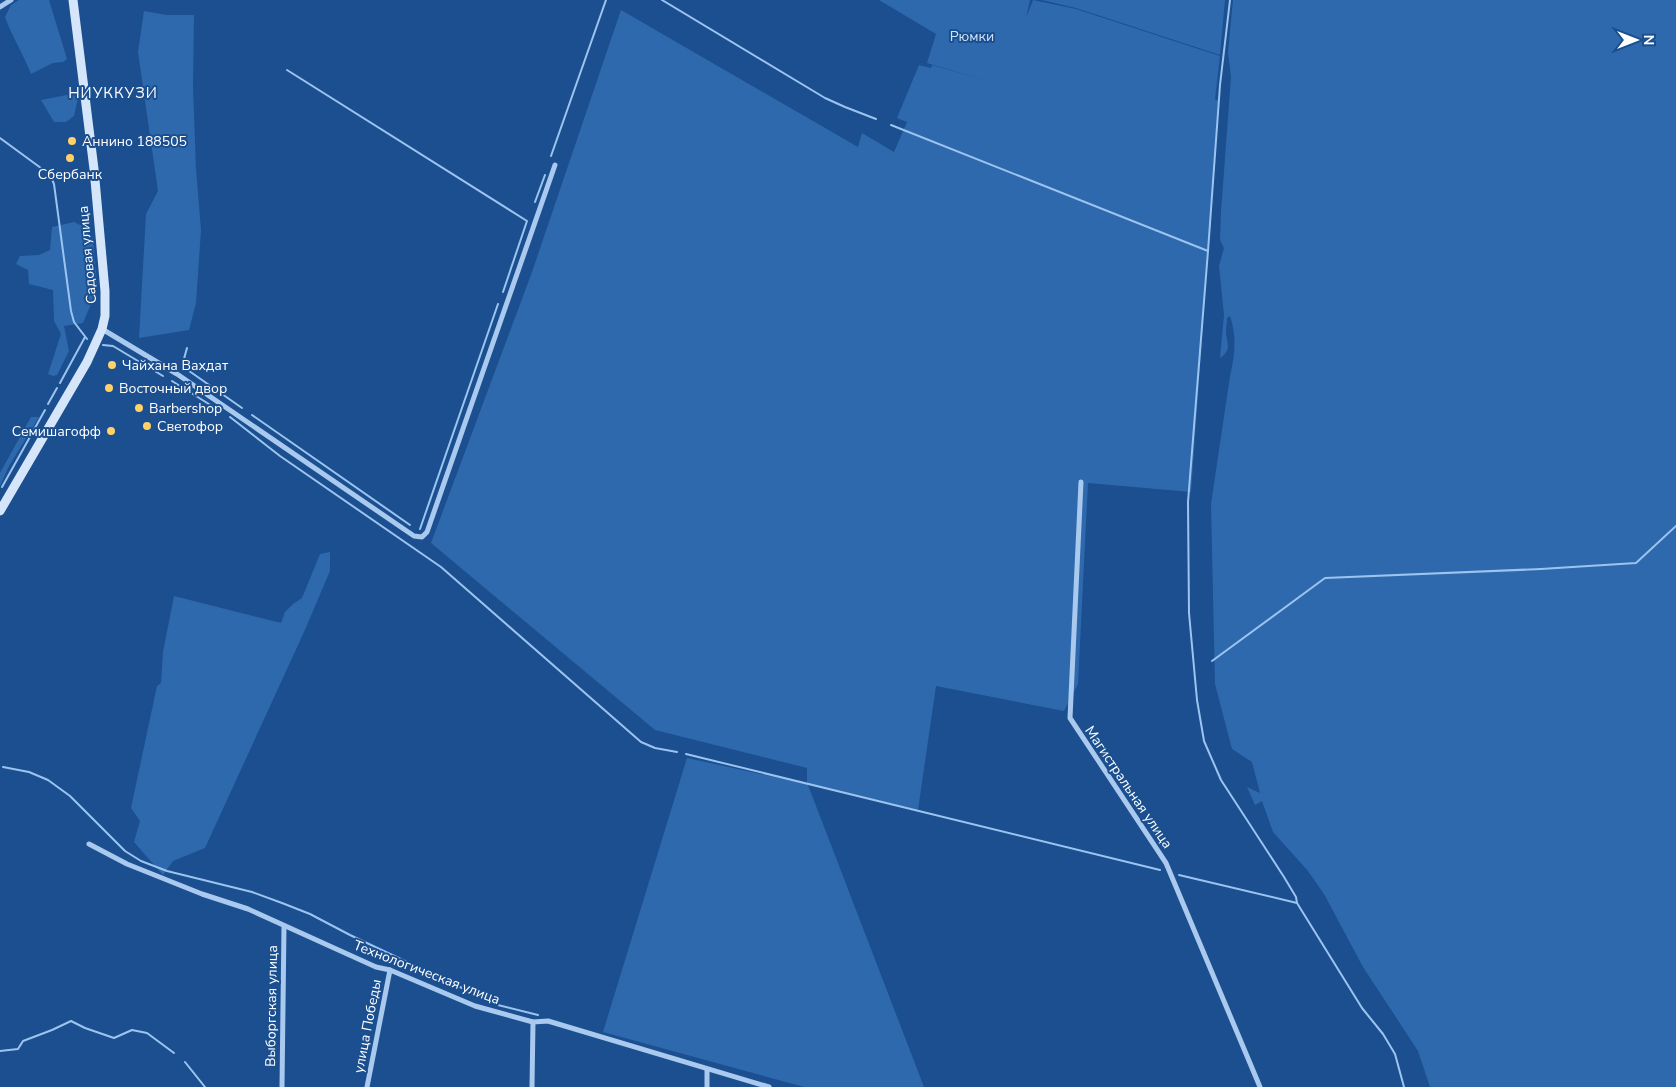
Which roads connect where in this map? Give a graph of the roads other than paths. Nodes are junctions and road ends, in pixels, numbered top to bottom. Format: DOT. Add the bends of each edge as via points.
graph roads {
  1 [pos="11,0"];
  2 [pos="73,0"];
  3 [pos="0,7"];
  4 [pos="555,165"];
  5 [pos="102,329"];
  6 [pos="1081,482"];
  7 [pos="0,511"];
  8 [pos="89,844"];
  9 [pos="284,926"];
  10 [pos="390,970"];
  11 [pos="533,1022"];
  12 [pos="707,1070"];
  13 [pos="282,1087"];
  14 [pos="367,1087"];
  15 [pos="532,1087"];
  16 [pos="707,1087"];
  17 [pos="769,1087"];
  18 [pos="1260,1087"];
  1 -- 3 [label="street"];
  2 -- 5 [label="main road, Садовая улица" via="105,291"];
  4 -- 5 [label="street" via="427,532 422,537 414,536 172,370"];
  5 -- 7 [label="main road, Садовая улица" via="80,375"];
  6 -- 18 [label="street, Магистральная улица" via="1070,718 1164,859"];
  8 -- 9 [label="street, Технологическая улица" via="127,864 248,909"];
  9 -- 10 [label="street, Технологическая улица" via="376,967"];
  9 -- 13 [label="street, Выборгская улица"];
  10 -- 11 [label="street, Технологическая улица" via="476,1006"];
  10 -- 14 [label="street, улица Победы"];
  11 -- 12 [label="street, Технологическая улица" via="548,1021"];
  11 -- 15 [label="street"];
  12 -- 16 [label="street"];
  12 -- 17 [label="street, Технологическая улица"];
}
